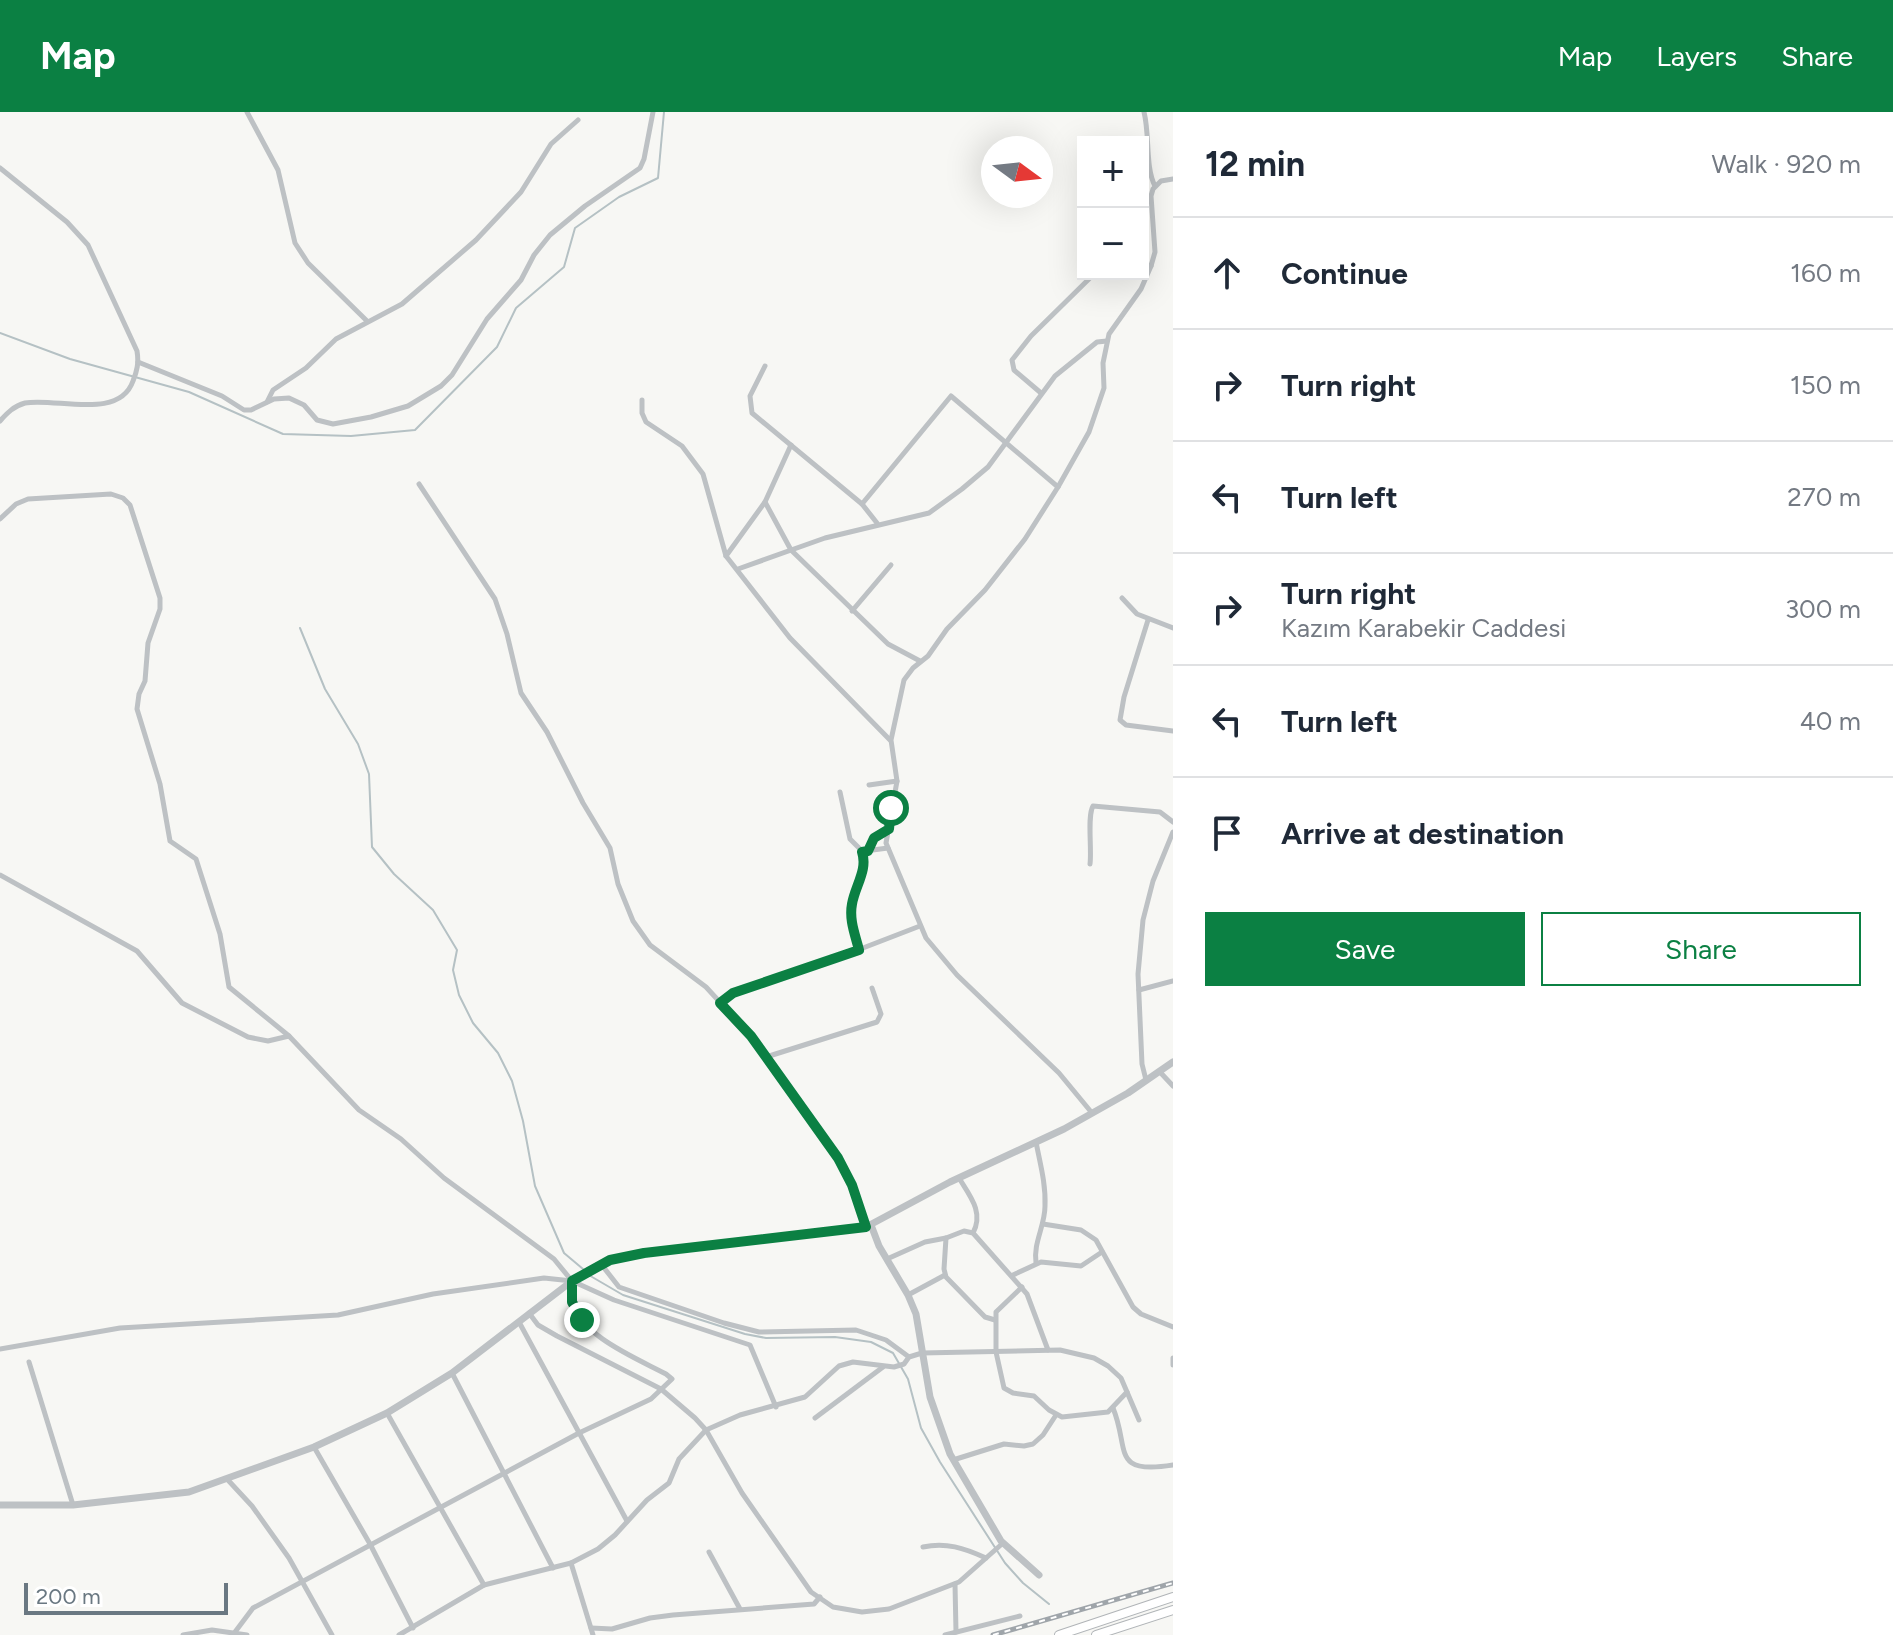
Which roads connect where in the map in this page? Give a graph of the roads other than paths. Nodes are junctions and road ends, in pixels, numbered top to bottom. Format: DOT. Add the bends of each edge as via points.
graph roads {
  1 [pos="247,112"];
  2 [pos="653,112"];
  3 [pos="1144,112"];
  4 [pos="578,120"];
  5 [pos="0,168"];
  6 [pos="1173,179"];
  7 [pos="1155,186"];
  8 [pos="1151,266"];
  9 [pos="1088,280"];
  10 [pos="367,321"];
  11 [pos="1107,341"];
  12 [pos="138,362"];
  13 [pos="765,366"];
  14 [pos="1041,393"];
  15 [pos="642,400"];
  16 [pos="267,402"];
  17 [pos="0,421"];
  18 [pos="1007,442"];
  19 [pos="791,445"];
  20 [pos="419,484"];
  21 [pos="1058,487"];
  22 [pos="765,502"];
  23 [pos="862,504"];
  24 [pos="0,519"];
  25 [pos="877,523"];
  26 [pos="791,550"];
  27 [pos="726,556"];
  28 [pos="891,565"];
  29 [pos="738,569"];
  30 [pos="1122,598"];
  31 [pos="852,611"];
  32 [pos="1148,620"];
  33 [pos="1173,628"];
  34 [pos="921,662"];
  35 [pos="1173,731"];
  36 [pos="891,740"];
  37 [pos="897,781"];
  38 [pos="869,785"];
  39 [pos="840,792"];
  40 [pos="1173,822"];
  41 [pos="889,829"];
  42 [pos="1173,832"];
  43 [pos="888,848"];
  44 [pos="865,851"];
  45 [pos="1090,864"];
  46 [pos="0,875"];
  47 [pos="920,926"];
  48 [pos="859,950"];
  49 [pos="1173,981"];
  50 [pos="872,988"];
  51 [pos="1139,990"];
  52 [pos="720,1003"];
  53 [pos="289,1036"];
  54 [pos="766,1057"];
  55 [pos="1173,1062"];
  56 [pos="1159,1071"];
  57 [pos="1146,1080"];
  58 [pos="1173,1086"];
  59 [pos="1092,1113"];
  60 [pos="1036,1142"];
  61 [pos="959,1178"];
  62 [pos="1043,1224"];
  63 [pos="868,1226"];
  64 [pos="973,1233"];
  65 [pos="946,1238"];
  66 [pos="1102,1252"];
  67 [pos="887,1259"];
  68 [pos="1036,1263"];
  69 [pos="601,1264"];
  70 [pos="945,1275"];
  71 [pos="1013,1275"];
  72 [pos="572,1281"];
  73 [pos="1022,1287"];
  74 [pos="908,1295"];
  75 [pos="529,1313"];
  76 [pos="995,1320"];
  77 [pos="518,1322"];
  78 [pos="1173,1327"];
  79 [pos="0,1349"];
  80 [pos="1048,1350"];
  81 [pos="996,1352"];
  82 [pos="922,1353"];
  83 [pos="909,1357"];
  84 [pos="1173,1358"];
  85 [pos="29,1362"];
  86 [pos="1173,1365"];
  87 [pos="884,1366"];
  88 [pos="452,1373"];
  89 [pos="661,1389"];
  90 [pos="1127,1392"];
  91 [pos="776,1407"];
  92 [pos="1113,1408"];
  93 [pos="387,1413"];
  94 [pos="1056,1415"];
  95 [pos="815,1418"];
  96 [pos="1139,1420"];
  97 [pos="706,1430"];
  98 [pos="579,1433"];
  99 [pos="314,1447"];
  100 [pos="953,1460"];
  101 [pos="1173,1465"];
  102 [pos="504,1474"];
  103 [pos="226,1478"];
  104 [pos="0,1505"];
  105 [pos="73,1505"];
  106 [pos="439,1508"];
  107 [pos="627,1521"];
  108 [pos="370,1544"];
  109 [pos="1001,1544"];
  110 [pos="923,1547"];
  111 [pos="709,1552"];
  112 [pos="986,1558"];
  113 [pos="571,1563"];
  114 [pos="553,1568"];
  115 [pos="1039,1575"];
  116 [pos="301,1581"];
  117 [pos="955,1584"];
  118 [pos="484,1585"];
  119 [pos="820,1597"];
  120 [pos="1173,1597"];
  121 [pos="740,1609"];
  122 [pos="1173,1610"];
  123 [pos="1020,1616"];
  124 [pos="413,1628"];
  125 [pos="235,1632"];
  126 [pos="592,1632"];
  127 [pos="956,1632"];
  128 [pos="183,1635"];
  129 [pos="247,1635"];
  130 [pos="332,1635"];
  131 [pos="399,1635"];
  132 [pos="945,1635"];
  133 [pos="1059,1635"];
  134 [pos="1096,1635"];
  1 -- 10 [label="street" via="278,170 295,243 308,263"];
  2 -- 16 [label="street" via="640,168 544,241 441,386 408,406 333,424 317,420 294,400"];
  3 -- 7 [label="street"];
  4 -- 10 [label="street" via="551,144 521,192 486,231 410,298"];
  5 -- 12 [label="street" via="88,245"];
  6 -- 7 [label="street"];
  7 -- 8 [label="street"];
  8 -- 11 [label="street"];
  9 -- 14 [label="street" via="1012,360 1014,370"];
  10 -- 16 [label="street" via="273,390"];
  11 -- 14 [label="street" via="1097,342"];
  11 -- 21 [label="street" via="1097,414"];
  12 -- 16 [label="street" via="244,410"];
  12 -- 17 [label="street" via="132,386 121,397 99,404 24,404"];
  13 -- 19 [label="street" via="750,396 750,410"];
  14 -- 18 [label="street"];
  15 -- 27 [label="street" via="646,422 682,446 703,474"];
  18 -- 21 [label="street"];
  18 -- 23 [label="street" via="951,396"];
  18 -- 25 [label="street" via="979,475 929,513"];
  19 -- 22 [label="street"];
  19 -- 23 [label="street"];
  20 -- 52 [label="street" via="495,599 521,693 610,848 633,921 650,945"];
  21 -- 34 [label="street" via="1004,566"];
  22 -- 26 [label="street"];
  22 -- 27 [label="street"];
  23 -- 25 [label="street"];
  24 -- 53 [label="street" via="28,499 111,494 130,505 160,598 137,709 160,784 170,841 196,859 220,934 229,987"];
  25 -- 26 [label="street"];
  26 -- 29 [label="street"];
  26 -- 31 [label="street"];
  27 -- 29 [label="street"];
  28 -- 31 [label="street"];
  29 -- 36 [label="street" via="790,638"];
  30 -- 32 [label="street"];
  31 -- 34 [label="street" via="895,649"];
  32 -- 33 [label="street"];
  32 -- 35 [label="street" via="1120,721"];
  34 -- 36 [label="street" via="904,680"];
  36 -- 37 [label="street"];
  37 -- 38 [label="street"];
  37 -- 41 [label="street"];
  39 -- 44 [label="street" via="850,839"];
  40 -- 45 [label="street" via="1160,812 1093,806"];
  41 -- 43 [label="street"];
  41 -- 44 [label="street"];
  42 -- 51 [label="street" via="1146,904"];
  43 -- 44 [label="street"];
  43 -- 47 [label="street"];
  44 -- 48 [label="street" via="851,916"];
  46 -- 53 [label="street" via="137,951 182,1003 221,1025 259,1040"];
  47 -- 48 [label="street"];
  47 -- 59 [label="street" via="934,951 1059,1073"];
  48 -- 52 [label="street" via="733,993"];
  49 -- 51 [label="street"];
  50 -- 54 [label="street" via="881,1014 877,1022"];
  51 -- 57 [label="street"];
  52 -- 54 [label="street"];
  53 -- 72 [label="street" via="359,1110 554,1259"];
  54 -- 63 [label="street" via="844,1169"];
  55 -- 56 [label="street"];
  56 -- 57 [label="street"];
  56 -- 58 [label="street"];
  57 -- 59 [label="street"];
  59 -- 60 [label="street"];
  60 -- 61 [label="street"];
  60 -- 62 [label="street" via="1044,1178"];
  61 -- 63 [label="street"];
  61 -- 64 [label="street" via="977,1211"];
  62 -- 66 [label="street" via="1085,1231"];
  62 -- 68 [label="street"];
  63 -- 67 [label="street"];
  63 -- 69 [label="street" via="644,1253"];
  64 -- 65 [label="street"];
  64 -- 71 [label="street"];
  65 -- 67 [label="street"];
  65 -- 70 [label="street"];
  66 -- 68 [label="street" via="1081,1266"];
  66 -- 78 [label="street" via="1133,1307"];
  67 -- 74 [label="street"];
  68 -- 71 [label="street"];
  69 -- 72 [label="street"];
  69 -- 83 [label="street" via="619,1287 724,1323 759,1332 856,1330 886,1340"];
  70 -- 74 [label="street"];
  70 -- 76 [label="street" via="985,1317"];
  71 -- 73 [label="street"];
  72 -- 75 [label="street"];
  72 -- 79 [label="street" via="544,1278 433,1294 338,1315 120,1328"];
  72 -- 89 [label="street" via="572,1302 582,1320 605,1341 672,1379"];
  72 -- 91 [label="street" via="750,1345"];
  73 -- 76 [label="street" via="1000,1306"];
  73 -- 80 [label="street"];
  74 -- 82 [label="street" via="919,1322"];
  75 -- 77 [label="street"];
  75 -- 89 [label="street" via="557,1336"];
  76 -- 81 [label="street"];
  77 -- 88 [label="street"];
  77 -- 98 [label="street"];
  80 -- 81 [label="street"];
  80 -- 90 [label="street" via="1094,1358 1121,1378"];
  81 -- 82 [label="street"];
  81 -- 94 [label="street" via="1004,1388 1034,1396"];
  82 -- 83 [label="street"];
  82 -- 100 [label="street" via="936,1417"];
  83 -- 87 [label="street" via="904,1364"];
  84 -- 86 [label="street"];
  85 -- 105 [label="street"];
  87 -- 91 [label="street" via="839,1366 805,1397"];
  87 -- 95 [label="street"];
  88 -- 93 [label="street"];
  88 -- 102 [label="street"];
  89 -- 97 [label="street"];
  89 -- 98 [label="street" via="651,1399"];
  90 -- 92 [label="street"];
  90 -- 96 [label="street"];
  91 -- 97 [label="street"];
  92 -- 94 [label="street"];
  92 -- 101 [label="street" via="1130,1462 1147,1468"];
  93 -- 99 [label="street"];
  93 -- 106 [label="street"];
  94 -- 100 [label="street" via="1033,1444 1004,1444"];
  97 -- 107 [label="street" via="679,1459 669,1483"];
  97 -- 119 [label="street" via="742,1493 811,1592"];
  98 -- 102 [label="street"];
  98 -- 107 [label="street"];
  99 -- 103 [label="street"];
  99 -- 108 [label="street"];
  100 -- 109 [label="street"];
  102 -- 106 [label="street"];
  102 -- 114 [label="street"];
  103 -- 105 [label="street" via="189,1492"];
  103 -- 116 [label="street" via="252,1506"];
  104 -- 105 [label="street"];
  106 -- 108 [label="street"];
  106 -- 118 [label="street"];
  107 -- 113 [label="street" via="608,1542"];
  108 -- 116 [label="street"];
  108 -- 124 [label="street"];
  109 -- 112 [label="street"];
  109 -- 115 [label="street"];
  110 -- 112 [label="street" via="940,1544"];
  111 -- 121 [label="street"];
  112 -- 117 [label="street"];
  113 -- 114 [label="street"];
  113 -- 126 [label="street"];
  114 -- 118 [label="street"];
  116 -- 125 [label="street" via="253,1608"];
  116 -- 130 [label="street"];
  117 -- 119 [label="street" via="889,1609 862,1612 833,1607"];
  117 -- 127 [label="street"];
  118 -- 124 [label="street"];
  119 -- 121 [label="street" via="814,1604"];
  120 -- 133 [label="main road"];
  121 -- 126 [label="street" via="650,1618"];
  122 -- 134 [label="main road"];
  123 -- 127 [label="street"];
  124 -- 131 [label="street"];
  125 -- 128 [label="street"];
  125 -- 129 [label="street"];
  127 -- 132 [label="street"];
}
